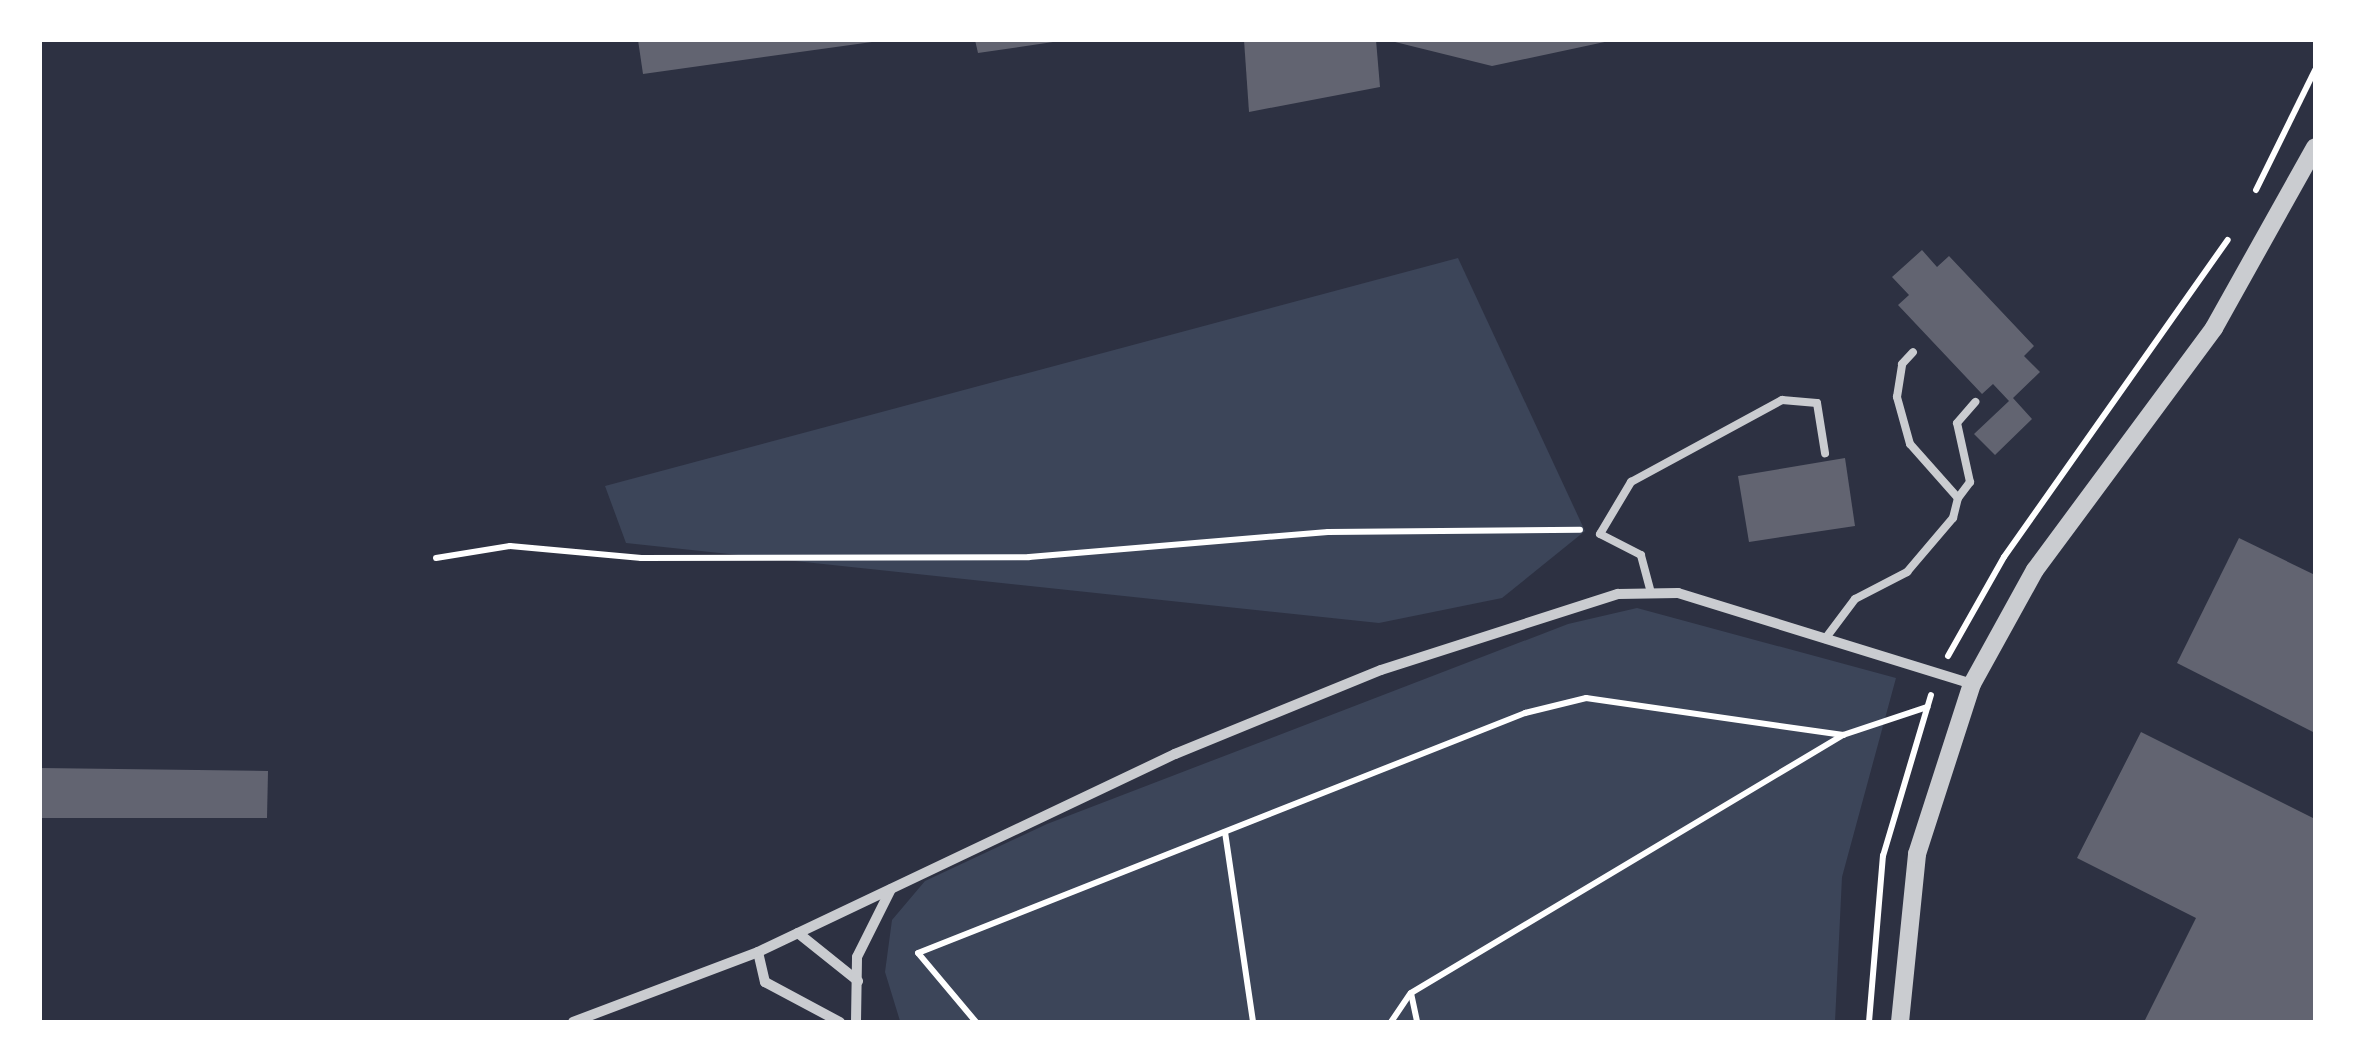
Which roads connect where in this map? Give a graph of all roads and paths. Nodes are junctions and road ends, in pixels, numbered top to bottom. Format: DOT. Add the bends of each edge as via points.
graph roads {
  1 [pos="2315,70"];
  2 [pos="2315,147"];
  3 [pos="2249,204"];
  4 [pos="2231,235"];
  5 [pos="1914,352"];
  6 [pos="1975,402"];
  7 [pos="1825,453"];
  8 [pos="1958,498"];
  9 [pos="1600,534"];
  10 [pos="436,558"];
  11 [pos="1650,589"];
  12 [pos="1825,639"];
  13 [pos="1954,643"];
  14 [pos="1972,684"];
  15 [pos="1926,708"];
  16 [pos="1843,735"];
  17 [pos="1225,832"];
  18 [pos="891,888"];
  19 [pos="798,933"];
  20 [pos="758,952"];
  21 [pos="858,981"];
  22 [pos="1410,994"];
  23 [pos="574,1022"];
  24 [pos="840,1022"];
  25 [pos="856,1022"];
  26 [pos="976,1022"];
  27 [pos="1253,1022"];
  28 [pos="1391,1022"];
  29 [pos="1417,1022"];
  30 [pos="1900,1022"];
  1 -- 3 [label="path"];
  2 -- 14 [label="street" via="2214,328 2036,570"];
  4 -- 13 [label="path" via="2004,556"];
  5 -- 8 [label="lane" via="1902,364 1898,398 1910,444"];
  6 -- 8 [label="lane" via="1957,423 1970,482"];
  7 -- 9 [label="lane" via="1818,402 1782,400 1631,482"];
  8 -- 12 [label="lane" via="1953,518 1907,572 1855,599"];
  9 -- 10 [label="path" via="1328,532 899,560 641,558 510,546"];
  9 -- 11 [label="lane" via="1641,555"];
  11 -- 12 [label="street"];
  11 -- 18 [label="street" via="1381,670"];
  12 -- 14 [label="street"];
  14 -- 30 [label="street" via="1917,854"];
  15 -- 16 [label="path"];
  16 -- 17 [label="path" via="1586,698 1524,712"];
  16 -- 22 [label="path"];
  17 -- 26 [label="path" via="918,953"];
  17 -- 27 [label="path"];
  18 -- 19 [label="street"];
  18 -- 21 [label="street" via="858,957"];
  19 -- 20 [label="street"];
  19 -- 21 [label="street"];
  20 -- 23 [label="street"];
  20 -- 24 [label="street" via="765,982"];
  21 -- 25 [label="street"];
  22 -- 28 [label="path"];
  22 -- 29 [label="path"];
}
